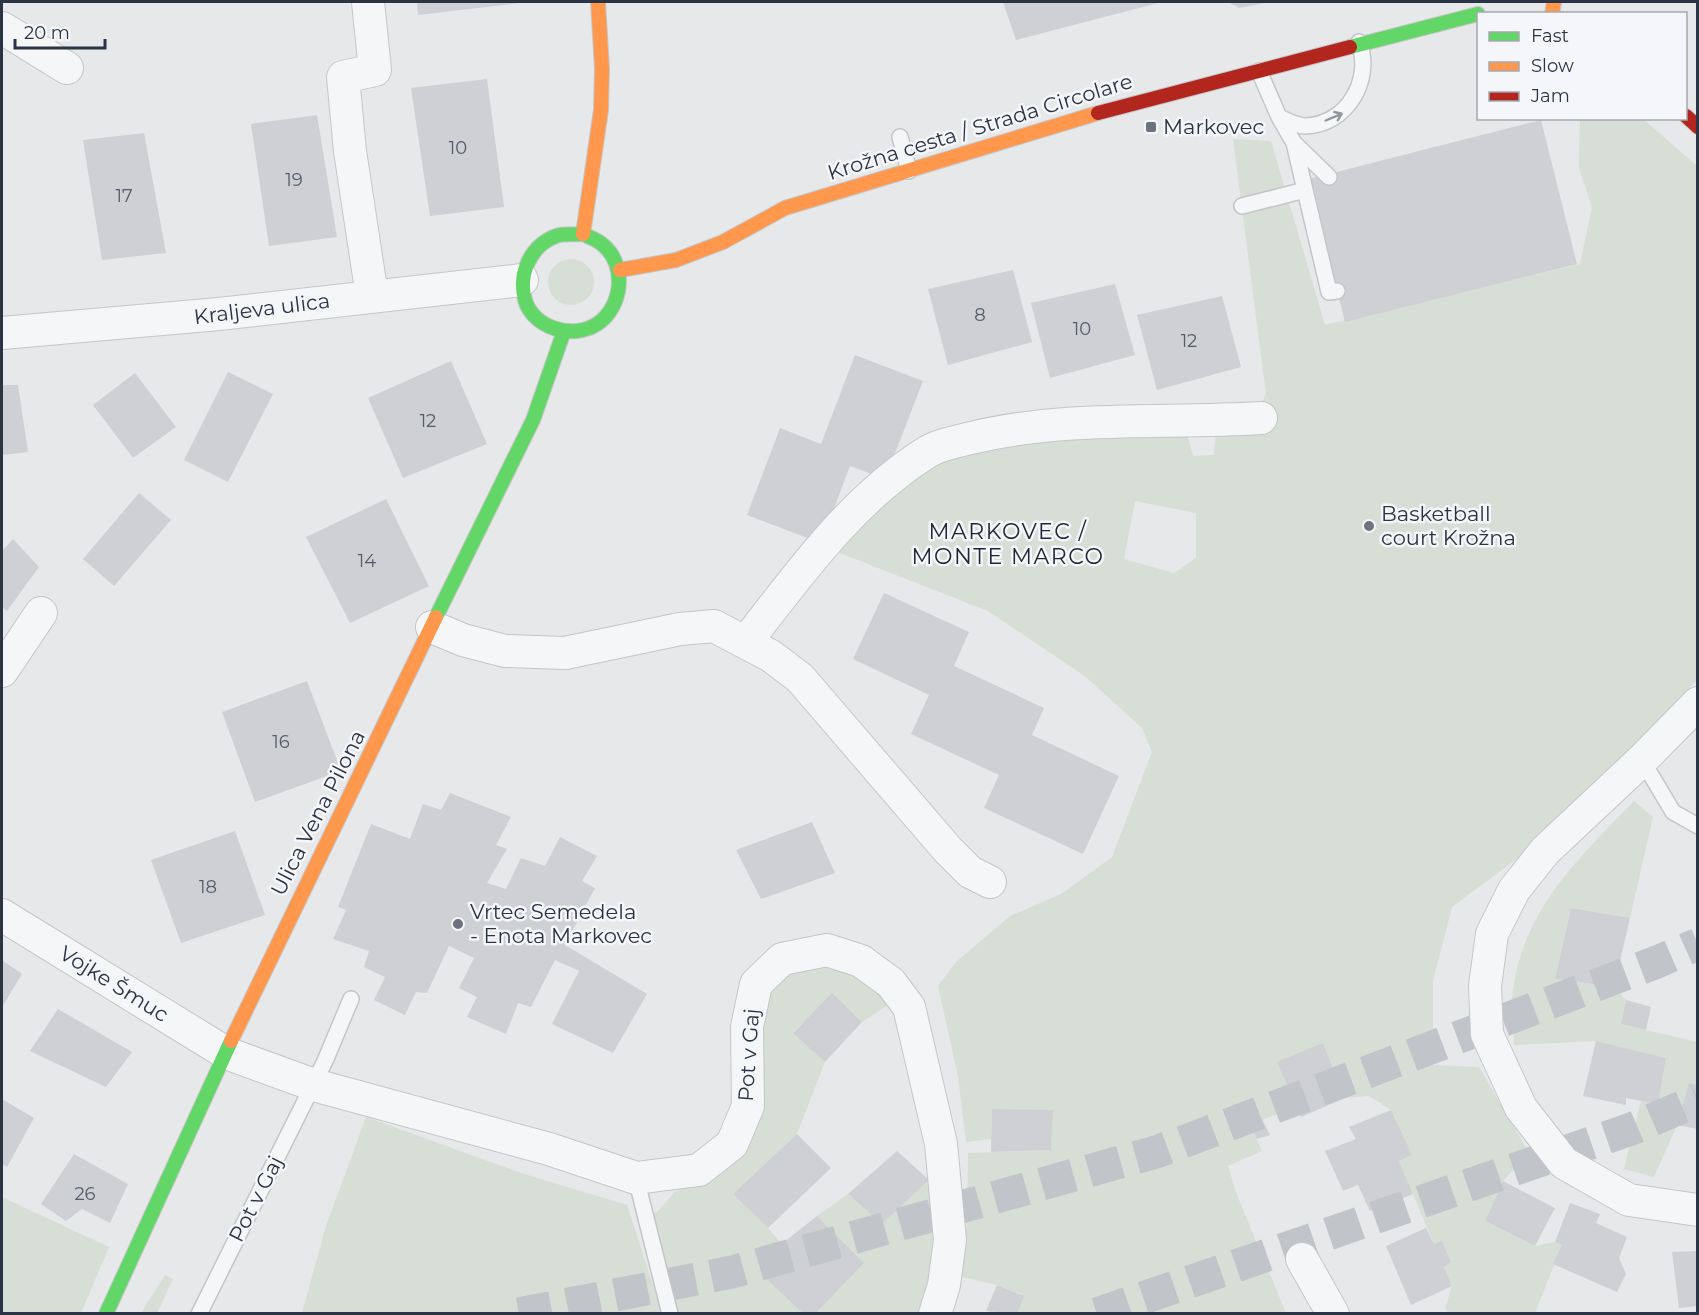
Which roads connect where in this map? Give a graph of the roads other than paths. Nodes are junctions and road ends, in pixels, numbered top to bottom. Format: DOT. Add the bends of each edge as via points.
graph roads {
  1 [pos="368,2"];
  2 [pos="598,2"];
  3 [pos="1477,14"];
  4 [pos="2,28"];
  5 [pos="1359,42"];
  6 [pos="67,68"];
  7 [pos="1259,70"];
  8 [pos="1279,117"];
  9 [pos="900,137"];
  10 [pos="1294,143"];
  11 [pos="909,171"];
  12 [pos="1329,177"];
  13 [pos="1305,190"];
  14 [pos="1242,206"];
  15 [pos="583,234"];
  16 [pos="620,270"];
  17 [pos="522,280"];
  18 [pos="1337,291"];
  19 [pos="372,296"];
  20 [pos="564,331"];
  21 [pos="2,333"];
  22 [pos="1261,418"];
  23 [pos="41,613"];
  24 [pos="432,627"];
  25 [pos="746,642"];
  26 [pos="2,671"];
  27 [pos="1693,715"];
  28 [pos="1642,760"];
  29 [pos="1698,826"];
  30 [pos="990,882"];
  31 [pos="2,915"];
  32 [pos="351,999"];
  33 [pos="226,1053"];
  34 [pos="314,1085"];
  35 [pos="636,1178"];
  36 [pos="1698,1210"];
  37 [pos="1302,1260"];
  38 [pos="106,1314"];
  39 [pos="199,1314"];
  40 [pos="670,1314"];
  41 [pos="935,1314"];
  42 [pos="1333,1314"];
  1 -- 19 [label="street" via="375,70 343,77"];
  2 -- 15 [label="street" via="601,110"];
  3 -- 5 [label="street, Krožna cesta / Strada Circolare"];
  4 -- 6 [label="street"];
  5 -- 7 [label="street, Krožna cesta / Strada Circolare"];
  8 -- 5 [label="lane, one-way" via="1304,126 1343,113 1361,76 1364,55"];
  7 -- 8 [label="lane"];
  7 -- 11 [label="street, Krožna cesta / Strada Circolare" via="1135,102"];
  8 -- 10 [label="lane"];
  9 -- 11 [label="lane"];
  10 -- 12 [label="lane"];
  10 -- 13 [label="lane"];
  11 -- 16 [label="street, Krožna cesta / Strada Circolare" via="785,208 723,243 676,260"];
  13 -- 14 [label="lane"];
  13 -- 18 [label="lane" via="1329,292"];
  15 -- 16 [label="street" via="614,256"];
  15 -- 17 [label="street" via="558,235 535,249"];
  16 -- 20 [label="street" via="619,293 609,315 596,326 578,332"];
  17 -- 19 [label="street, Kraljeva ulica"];
  17 -- 20 [label="street" via="522,294 530,314 543,325"];
  19 -- 21 [label="street, Kraljeva ulica"];
  20 -- 24 [label="street, Ulica Vena Pilona" via="533,420"];
  22 -- 25 [label="street" via="1052,425 990,433 925,453 846,517"];
  23 -- 26 [label="street"];
  24 -- 25 [label="street" via="505,651 565,653 680,629 714,626"];
  24 -- 33 [label="street, Ulica Vena Pilona"];
  25 -- 30 [label="street" via="800,678 948,850 970,872"];
  27 -- 28 [label="street"];
  28 -- 29 [label="lane" via="1673,812"];
  28 -- 36 [label="street" via="1545,851 1514,890 1492,934 1485,986 1487,1034 1521,1108 1564,1163 1629,1200"];
  31 -- 33 [label="street, Vojke Šmuc"];
  32 -- 34 [label="lane"];
  33 -- 34 [label="street, Pot v Gaj"];
  33 -- 38 [label="street, Ulica Vena Pilona"];
  34 -- 35 [label="street, Pot v Gaj" via="549,1149"];
  34 -- 39 [label="lane, Pot v Gaj"];
  35 -- 40 [label="lane"];
  35 -- 41 [label="street, Pot v Gaj" via="699,1170 732,1144 748,1106 747,1027 756,984 782,959 827,950 861,961 891,983 909,1007 941,1144 950,1240 944,1285"];
  37 -- 42 [label="street"];
}
